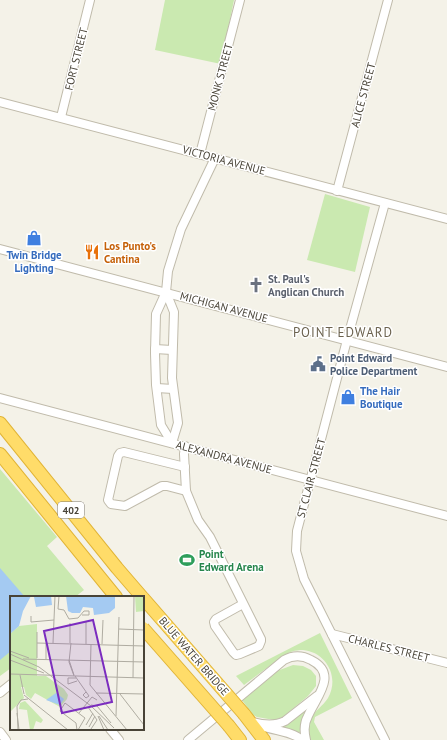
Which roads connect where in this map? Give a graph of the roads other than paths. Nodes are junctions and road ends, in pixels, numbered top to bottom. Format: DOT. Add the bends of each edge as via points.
graph roads {
  1 [pos="90,0"];
  2 [pos="240,0"];
  3 [pos="388,0"];
  4 [pos="0,102"];
  5 [pos="60,117"];
  6 [pos="200,154"];
  7 [pos="215,158"];
  8 [pos="337,191"];
  9 [pos="385,203"];
  10 [pos="447,219"];
  11 [pos="0,249"];
  12 [pos="166,292"];
  13 [pos="347,340"];
  14 [pos="155,349"];
  15 [pos="172,350"];
  16 [pos="447,367"];
  17 [pos="157,388"];
  18 [pos="173,390"];
  19 [pos="0,398"];
  20 [pos="0,423"];
  21 [pos="172,443"];
  22 [pos="185,446"];
  23 [pos="0,454"];
  24 [pos="184,467"];
  25 [pos="310,480"];
  26 [pos="186,491"];
  27 [pos="447,516"];
  28 [pos="115,596"];
  29 [pos="142,596"];
  30 [pos="144,598"];
  31 [pos="243,604"];
  32 [pos="144,629"];
  33 [pos="332,634"];
  34 [pos="447,663"];
  35 [pos="10,685"];
  36 [pos="322,691"];
  37 [pos="0,693"];
  38 [pos="248,718"];
  39 [pos="111,730"];
  40 [pos="0,732"];
  41 [pos="236,735"];
  42 [pos="264,739"];
  43 [pos="6,740"];
  44 [pos="119,740"];
  45 [pos="188,740"];
  46 [pos="302,740"];
  47 [pos="306,740"];
  48 [pos="385,740"];
  1 -- 5 [label="street, FORT STREET"];
  2 -- 6 [label="street, MONK STREET"];
  3 -- 8 [label="street, ALICE STREET"];
  4 -- 5 [label="street, VICTORIA AVENUE"];
  5 -- 6 [label="street, VICTORIA AVENUE"];
  6 -- 7 [label="street, VICTORIA AVENUE"];
  7 -- 8 [label="street, VICTORIA AVENUE"];
  7 -- 12 [label="street" via="181,229 168,271"];
  8 -- 9 [label="street, VICTORIA AVENUE"];
  9 -- 10 [label="street, VICTORIA AVENUE"];
  9 -- 13 [label="street, ST CLAIR STREET"];
  11 -- 12 [label="street, MICHIGAN AVENUE"];
  12 -- 13 [label="street, MICHIGAN AVENUE"];
  12 -- 14 [label="street" via="156,314"];
  12 -- 15 [label="street" via="174,312"];
  13 -- 16 [label="street, MICHIGAN AVENUE"];
  13 -- 25 [label="street, ST CLAIR STREET"];
  14 -- 15 [label="street"];
  14 -- 17 [label="street"];
  15 -- 18 [label="street"];
  17 -- 18 [label="street"];
  17 -- 21 [label="street" via="161,425"];
  18 -- 21 [label="street" via="178,423"];
  19 -- 21 [label="street, ALEXANDRA AVENUE"];
  20 -- 29 [label="highway, BLUE WATER BRIDGE / 402"];
  21 -- 22 [label="street, ALEXANDRA AVENUE"];
  22 -- 24 [label="street"];
  22 -- 25 [label="street, ALEXANDRA AVENUE"];
  23 -- 28 [label="highway, 402"];
  24 -- 26 [label="street"];
  24 -- 26 [label="street" via="120,453 108,500 111,504 125,506 164,486"];
  25 -- 27 [label="street, ALEXANDRA AVENUE"];
  25 -- 33 [label="street, ST CLAIR STREET" via="297,531 296,550 304,578"];
  26 -- 31 [label="street" via="198,520 210,537"];
  30 -- 38 [label="highway, BLUE WATER BRIDGE / 402, bridge"];
  31 -- 31 [label="street" via="216,618 214,622 236,654 261,643"];
  32 -- 41 [label="highway, BLUE WATER BRIDGE, bridge"];
  33 -- 34 [label="street, CHARLES STREET"];
  33 -- 48 [label="street, ST CLAIR STREET"];
  35 -- 37 [label="street"];
  36 -- 38 [label="street" via="280,723 269,725"];
  36 -- 45 [label="street" via="325,680 320,666 309,658 290,657"];
  36 -- 47 [label="street" via="306,720"];
  38 -- 42 [label="highway, 402"];
  38 -- 46 [label="street" via="269,729 292,734"];
  39 -- 44 [label="street"];
  40 -- 43 [label="street"];
}
